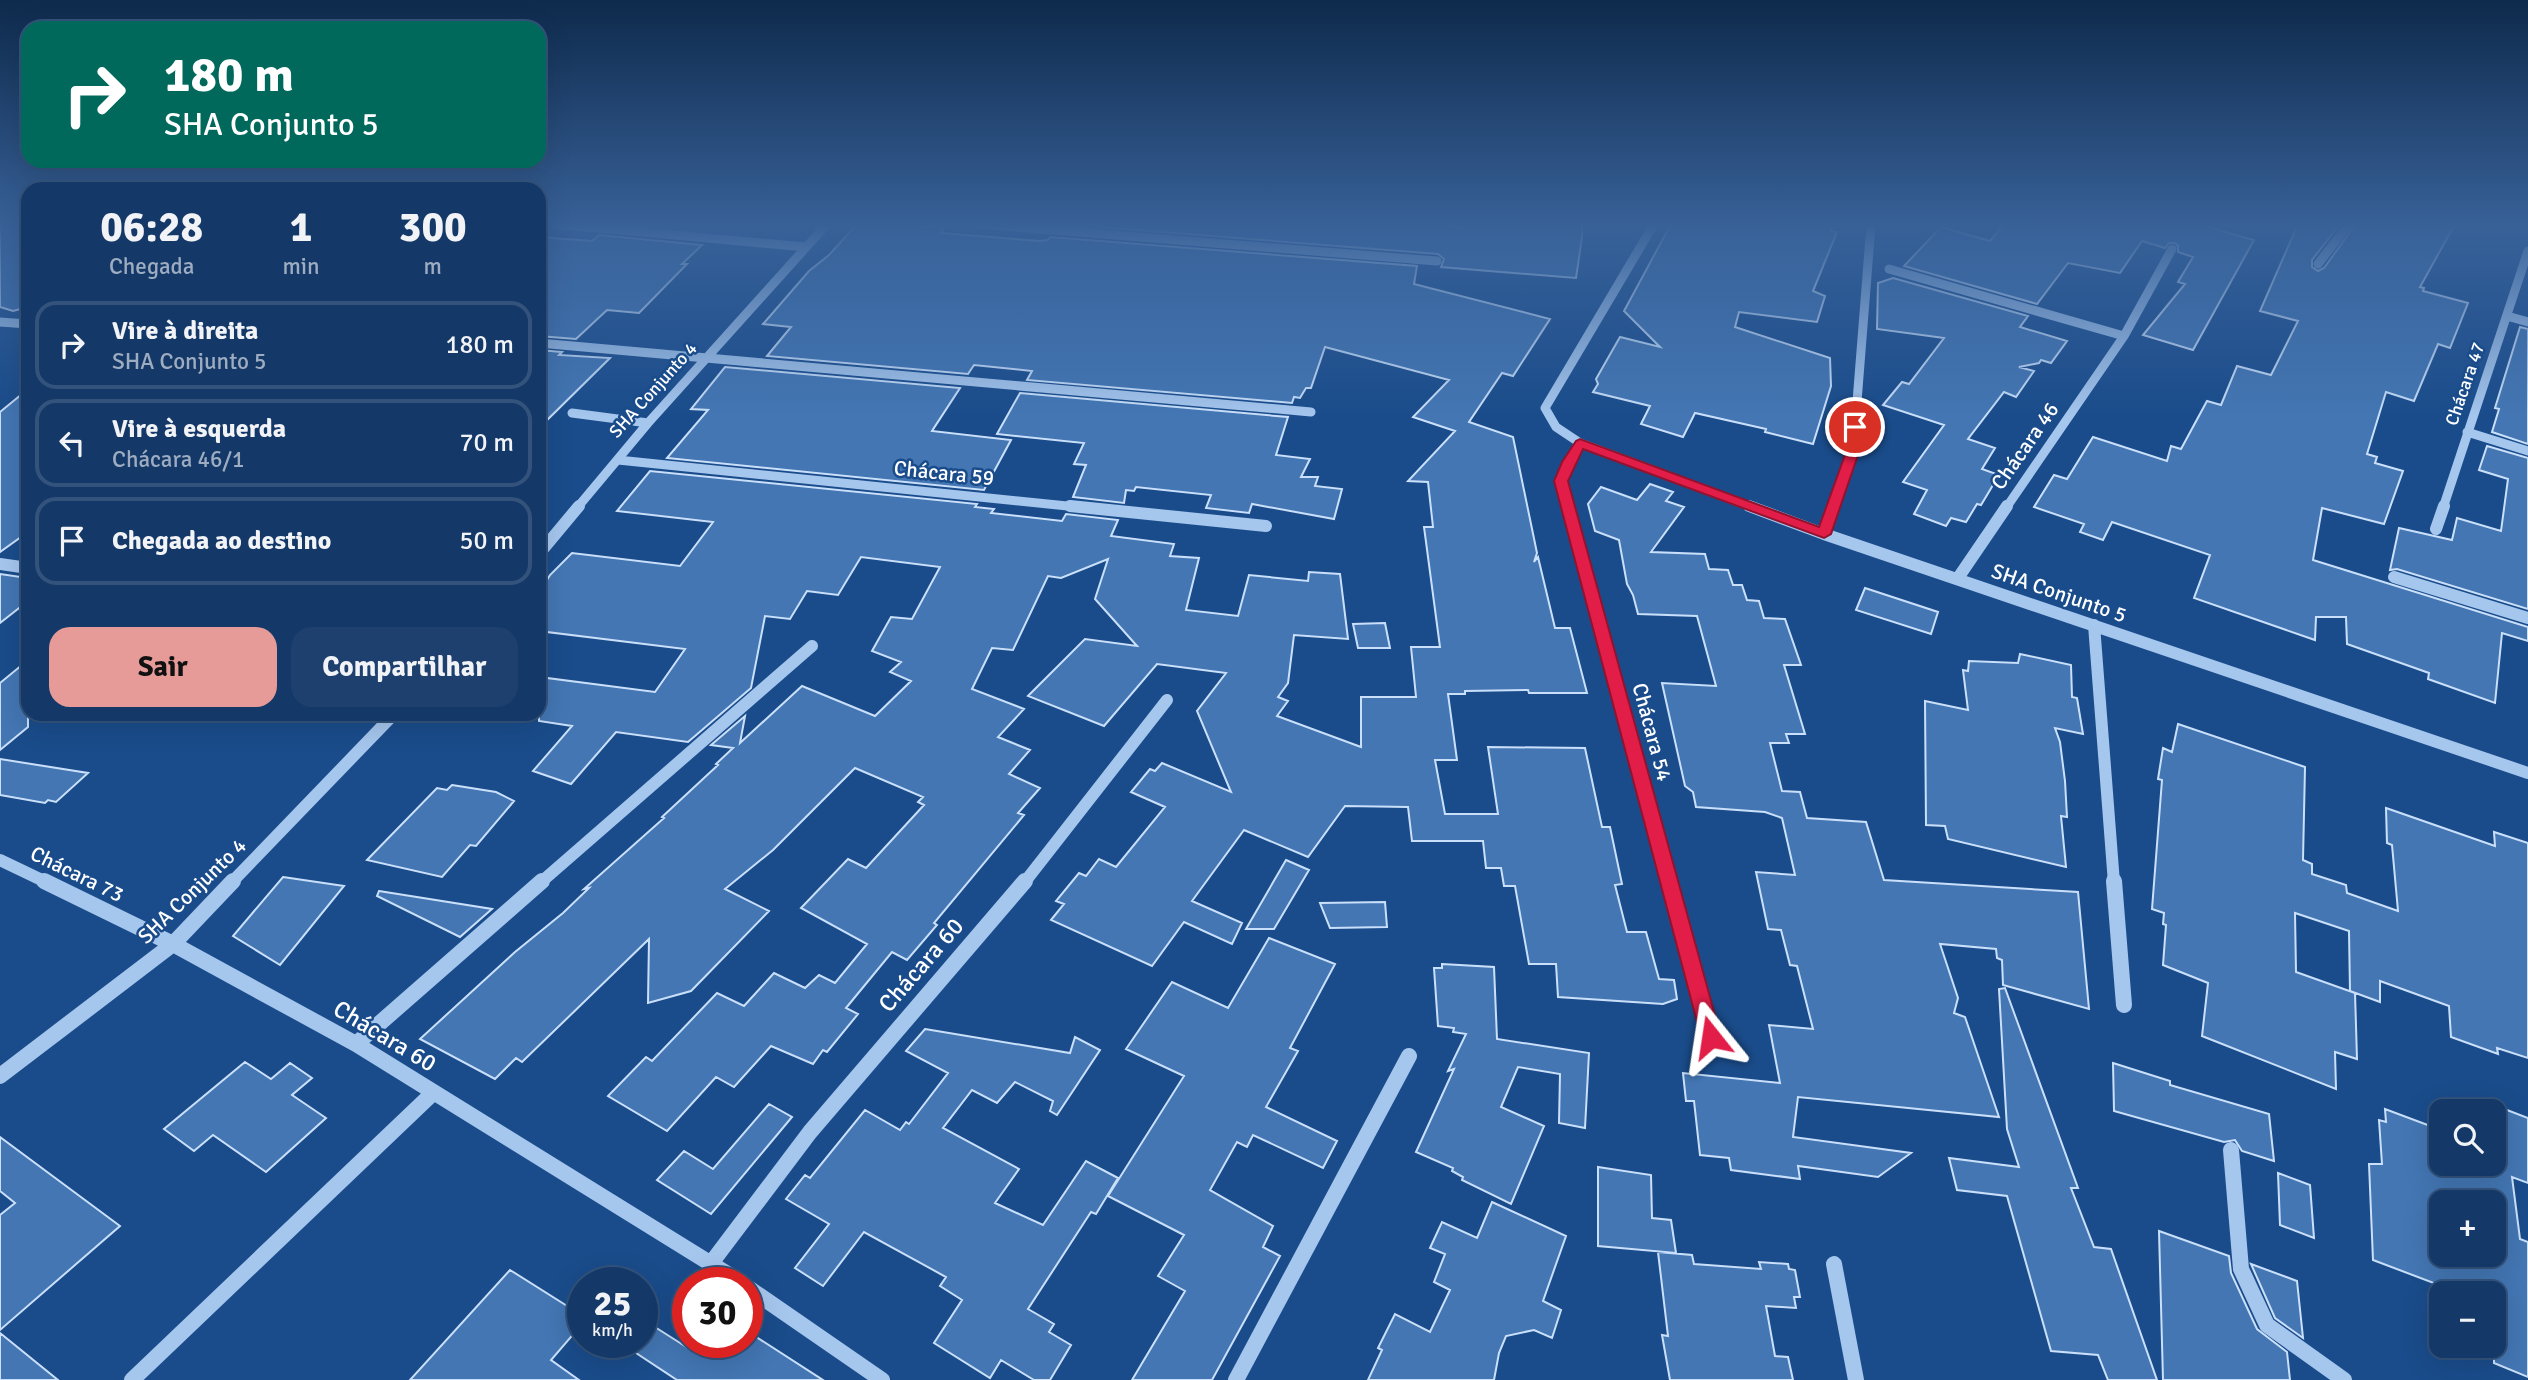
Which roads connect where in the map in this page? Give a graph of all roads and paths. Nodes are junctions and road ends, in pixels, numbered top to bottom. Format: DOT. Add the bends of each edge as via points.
graph roads {
  1 [pos="769,288"];
  2 [pos="1615,288"];
  3 [pos="1866,288"];
  4 [pos="1955,288"];
  5 [pos="2150,288"];
  6 [pos="2516,288"];
  7 [pos="2507,316"];
  8 [pos="2528,322"];
  9 [pos="1,323"];
  10 [pos="21,324"];
  11 [pos="2124,336"];
  12 [pos="546,344"];
  13 [pos="708,358"];
  14 [pos="1311,412"];
  15 [pos="572,413"];
  16 [pos="648,423"];
  17 [pos="2467,432"];
  18 [pos="1580,443"];
  19 [pos="2528,451"];
  20 [pos="618,460"];
  21 [pos="1266,526"];
  22 [pos="2436,529"];
  23 [pos="1824,534"];
  24 [pos="546,546"];
  25 [pos="0,564"];
  26 [pos="21,567"];
  27 [pos="2394,577"];
  28 [pos="1958,578"];
  29 [pos="2528,618"];
  30 [pos="2094,625"];
  31 [pos="812,646"];
  32 [pos="1167,700"];
  33 [pos="387,721"];
  34 [pos="2528,773"];
  35 [pos="0,860"];
  36 [pos="173,944"];
  37 [pos="2124,1005"];
  38 [pos="1711,1037"];
  39 [pos="356,1044"];
  40 [pos="1409,1056"];
  41 [pos="0,1076"];
  42 [pos="433,1093"];
  43 [pos="2231,1150"];
  44 [pos="712,1262"];
  45 [pos="1834,1264"];
  46 [pos="719,1267"];
  47 [pos="763,1298"];
  48 [pos="132,1380"];
  49 [pos="882,1380"];
  50 [pos="1236,1380"];
  51 [pos="1856,1380"];
  52 [pos="2344,1380"];
  1 -- 13 [label="street, SHA Conjunto 4"];
  2 -- 18 [label="street, SHA Conjunto 5" via="1545,408 1556,427"];
  3 -- 23 [label="street" via="1853,452"];
  4 -- 11 [label="street"];
  5 -- 11 [label="street, Chácara 46"];
  6 -- 7 [label="street, Chácara 47"];
  7 -- 8 [label="street"];
  7 -- 17 [label="street, Chácara 47"];
  9 -- 10 [label="street"];
  11 -- 28 [label="street, Chácara 46"];
  12 -- 13 [label="street"];
  13 -- 14 [label="street"];
  13 -- 16 [label="street, SHA Conjunto 4"];
  15 -- 16 [label="street"];
  16 -- 20 [label="street, SHA Conjunto 4"];
  17 -- 19 [label="street"];
  17 -- 22 [label="street, Chácara 47"];
  18 -- 23 [label="street, SHA Conjunto 5"];
  18 -- 38 [label="street, Chácara 54" via="1561,481"];
  20 -- 21 [label="street, Chácara 59"];
  20 -- 24 [label="street, SHA Conjunto 4"];
  23 -- 28 [label="street, SHA Conjunto 5"];
  25 -- 26 [label="street"];
  27 -- 29 [label="street"];
  28 -- 30 [label="street, SHA Conjunto 5"];
  30 -- 34 [label="street, SHA Conjunto 5"];
  30 -- 37 [label="street"];
  31 -- 39 [label="street"];
  32 -- 44 [label="street, Chácara 60" via="1020,888 810,1132"];
  33 -- 36 [label="street, SHA Conjunto 4"];
  35 -- 36 [label="street, Chácara 73"];
  36 -- 39 [label="street, Chácara 60"];
  36 -- 41 [label="street, SHA Conjunto 4"];
  39 -- 42 [label="street, Chácara 60"];
  40 -- 50 [label="street"];
  42 -- 44 [label="street, Chácara 60"];
  42 -- 48 [label="street"];
  43 -- 52 [label="street" via="2241,1269 2267,1325"];
  44 -- 46 [label="street, Chácara 60"];
  45 -- 51 [label="street"];
  47 -- 49 [label="street"];
}
